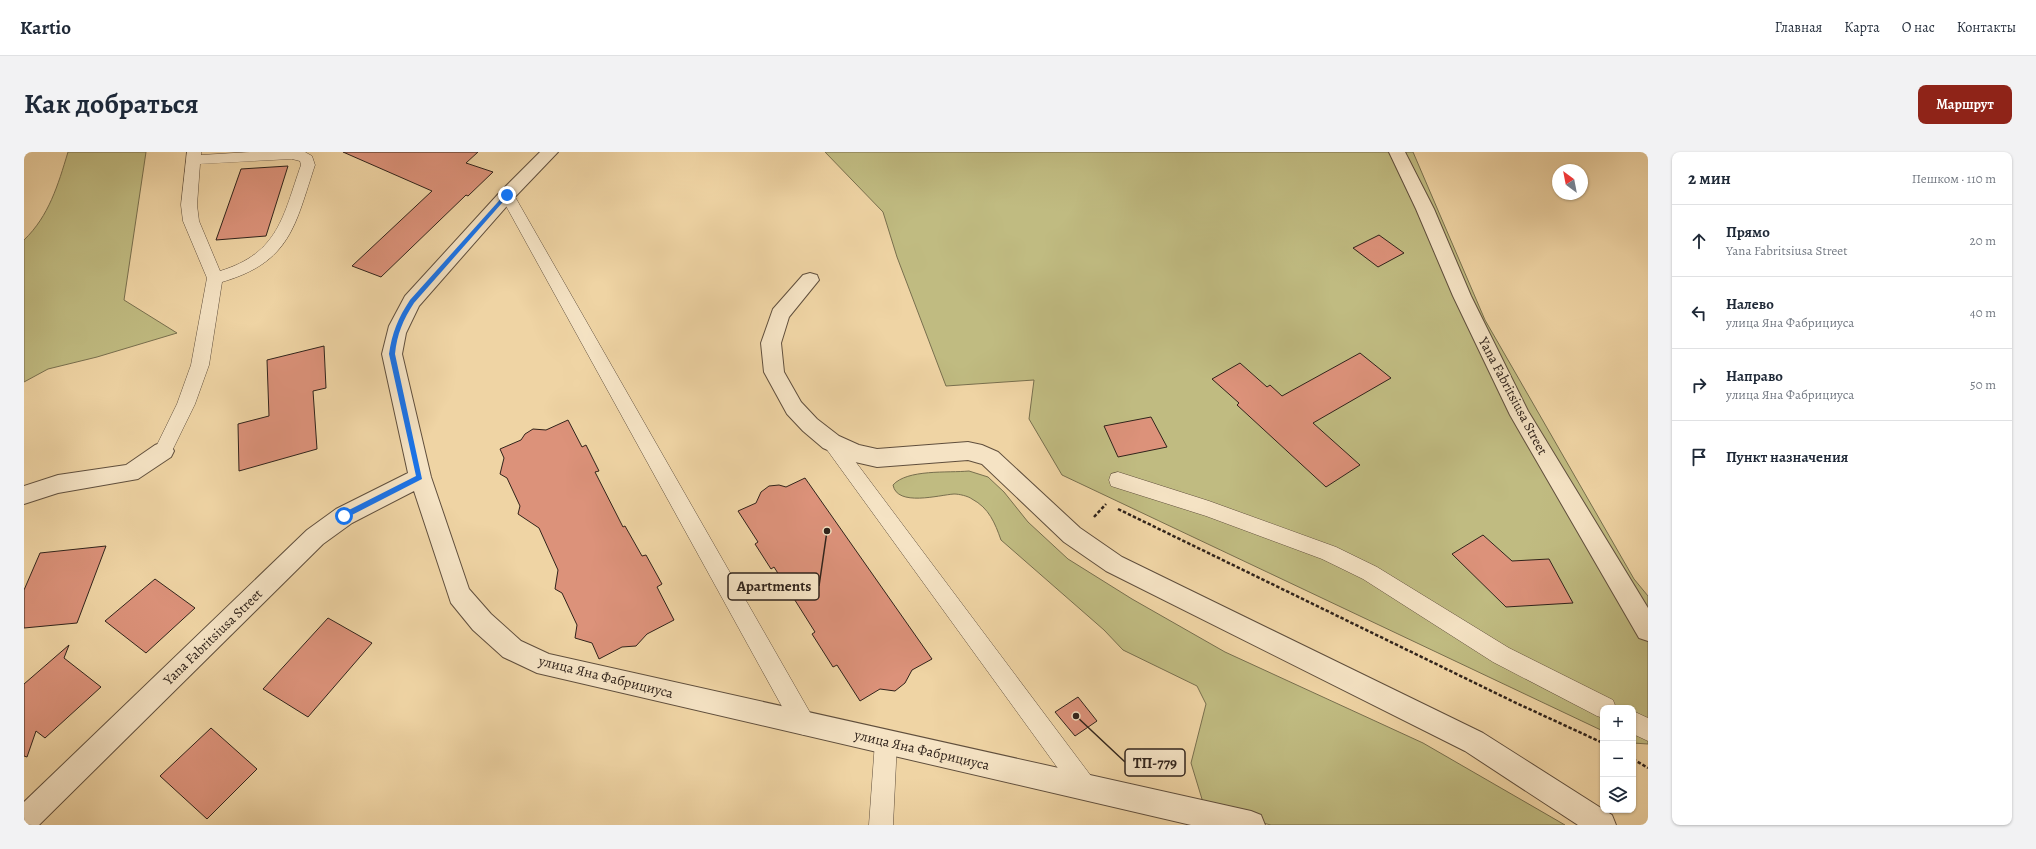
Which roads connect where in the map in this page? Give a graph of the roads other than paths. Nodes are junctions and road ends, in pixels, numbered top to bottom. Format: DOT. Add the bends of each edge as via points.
graph roads {
  1 [pos="550,152"];
  2 [pos="1397,152"];
  3 [pos="194,156"];
  4 [pos="507,195"];
  5 [pos="216,278"];
  6 [pos="810,280"];
  7 [pos="831,442"];
  8 [pos="163,451"];
  9 [pos="420,477"];
  10 [pos="1118,480"];
  11 [pos="24,495"];
  12 [pos="1648,630"];
  13 [pos="1600,705"];
  14 [pos="804,724"];
  15 [pos="1636,724"];
  16 [pos="1648,730"];
  17 [pos="886,742"];
  18 [pos="1086,788"];
  19 [pos="24,821"];
  20 [pos="881,825"];
  21 [pos="1251,825"];
  22 [pos="1602,825"];
  1 -- 4 [label="street, улица Яна Фабрициуса"];
  2 -- 12 [label="street, Yana Fabritsiusa Street" via="1425,209 1462,296 1520,415"];
  3 -- 5 [label="lane" via="189,205 191,220"];
  3 -- 5 [label="lane" via="292,154 307,159 308,164 281,238 251,267"];
  4 -- 9 [label="street, улица Яна Фабрициуса" via="412,302 394,335 392,354"];
  4 -- 14 [label="lane"];
  5 -- 8 [label="lane" via="200,365 186,404"];
  6 -- 7 [label="street" via="780,314 771,343 774,372 794,408"];
  7 -- 18 [label="lane"];
  7 -- 22 [label="street" via="855,453 877,458 968,451 982,454 990,458 1072,535 1114,564 1474,742"];
  8 -- 11 [label="street" via="130,473 58,484"];
  9 -- 14 [label="street, улица Яна Фабрициуса" via="459,595 482,622 512,649 546,665"];
  9 -- 19 [label="street, Yana Fabritsiusa Street" via="344,516 316,537"];
  10 -- 13 [label="lane" via="1209,508 1330,553 1370,574 1501,655"];
  14 -- 17 [label="street, улица Яна Фабрициуса"];
  15 -- 16 [label="lane"];
  17 -- 18 [label="street, улица Яна Фабрициуса"];
  17 -- 20 [label="lane"];
  18 -- 21 [label="street, улица Яна Фабрициуса"];
}
